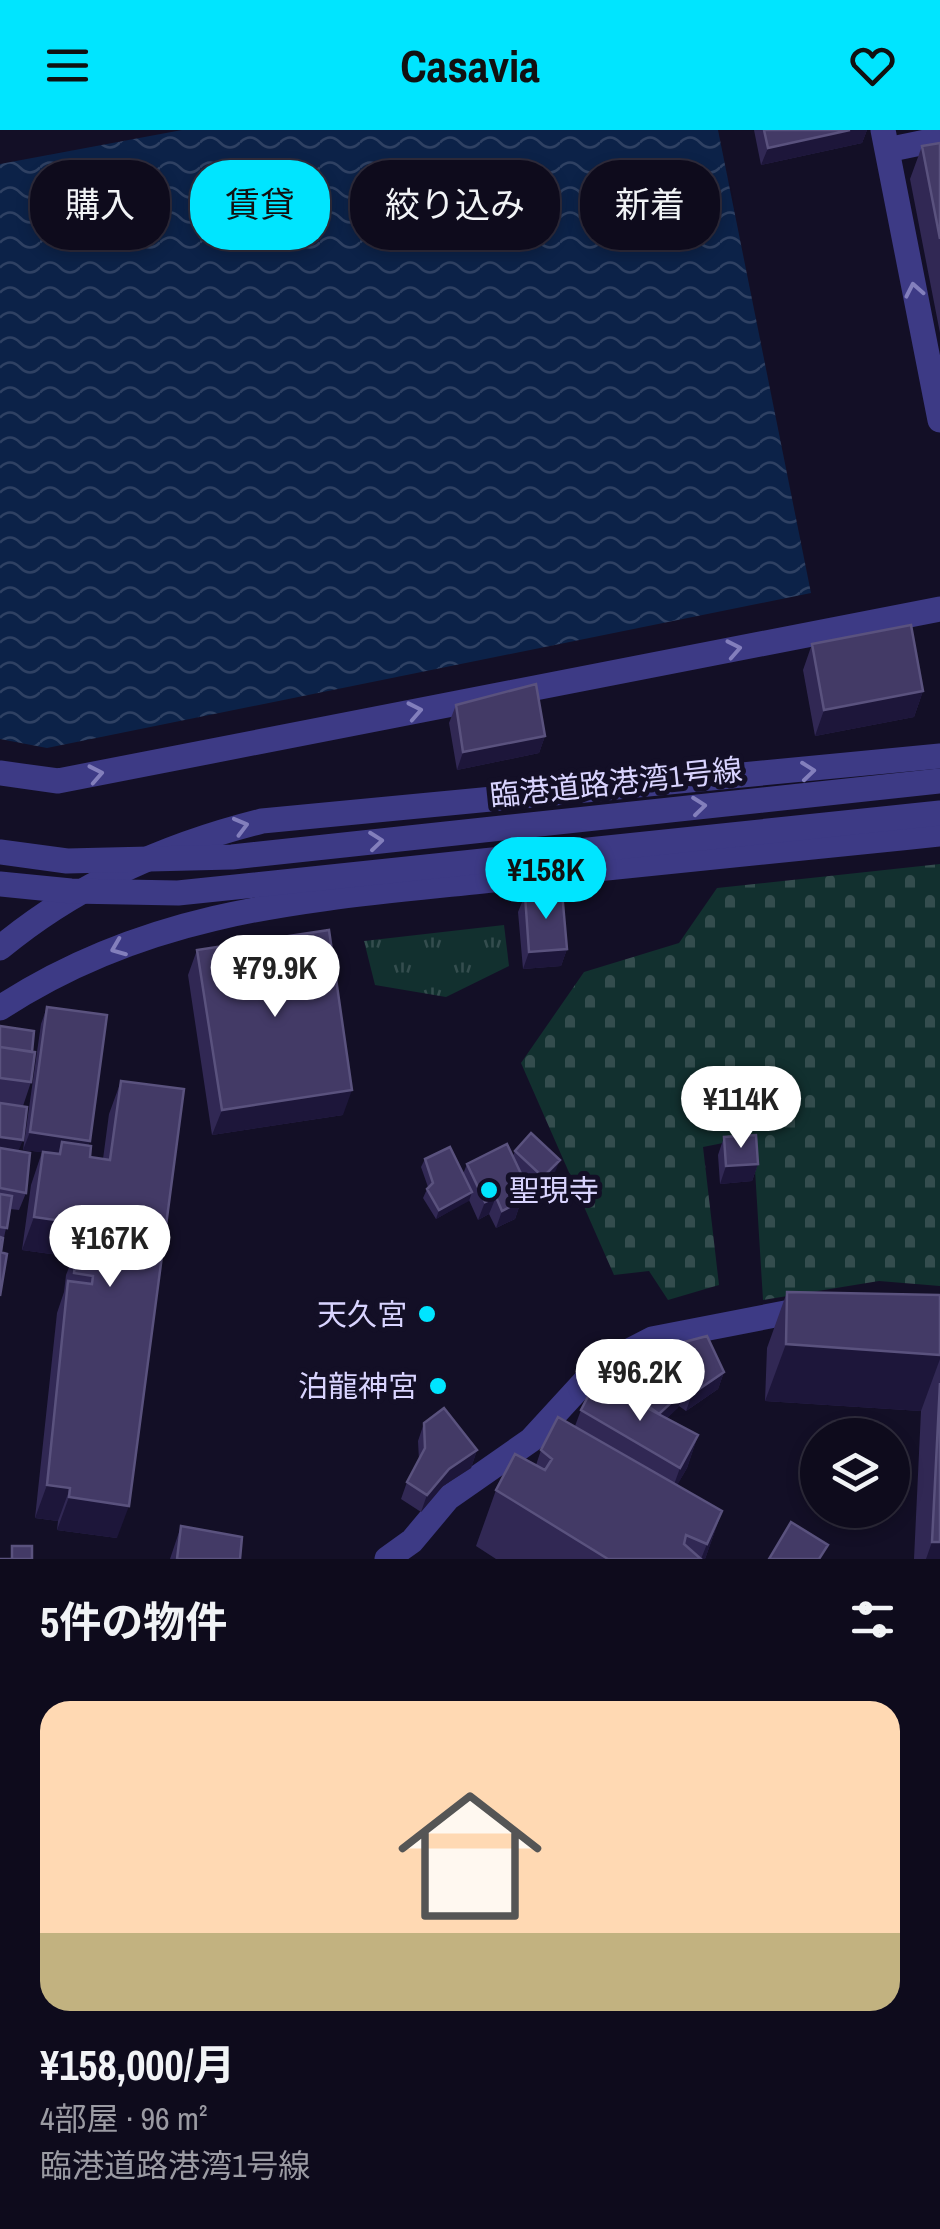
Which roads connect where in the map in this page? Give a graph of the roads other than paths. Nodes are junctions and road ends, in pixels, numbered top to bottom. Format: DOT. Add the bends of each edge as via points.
graph roads {
  1 [pos="940,139"];
  2 [pos="885,140"];
  3 [pos="940,420"];
  4 [pos="940,609"];
  5 [pos="940,754"];
  6 [pos="0,773"];
  7 [pos="940,780"];
  8 [pos="940,796"];
  9 [pos="940,813"];
  10 [pos="940,834"];
  11 [pos="896,839"];
  12 [pos="0,852"];
  13 [pos="0,884"];
  14 [pos="0,948"];
  15 [pos="0,1008"];
  16 [pos="841,1302"];
  17 [pos="387,1559"];
  1 -- 2 [label="street"];
  3 -- 2 [label="street, one-way"];
  6 -- 4 [label="street, one-way" via="58,781"];
  14 -- 5 [label="street, one-way" via="97,880 194,840 262,821"];
  12 -- 7 [label="street, 臨港道路港湾1号線, one-way, bridge" via="83,861 232,858"];
  8 -- 11 [label="street"];
  9 -- 13 [label="street, bridge" via="178,892"];
  10 -- 11 [label="street"];
  11 -- 15 [label="street, one-way" via="206,916 115,948"];
  16 -- 17 [label="street" via="652,1340 598,1367 531,1440 448,1498 412,1542"];
}
